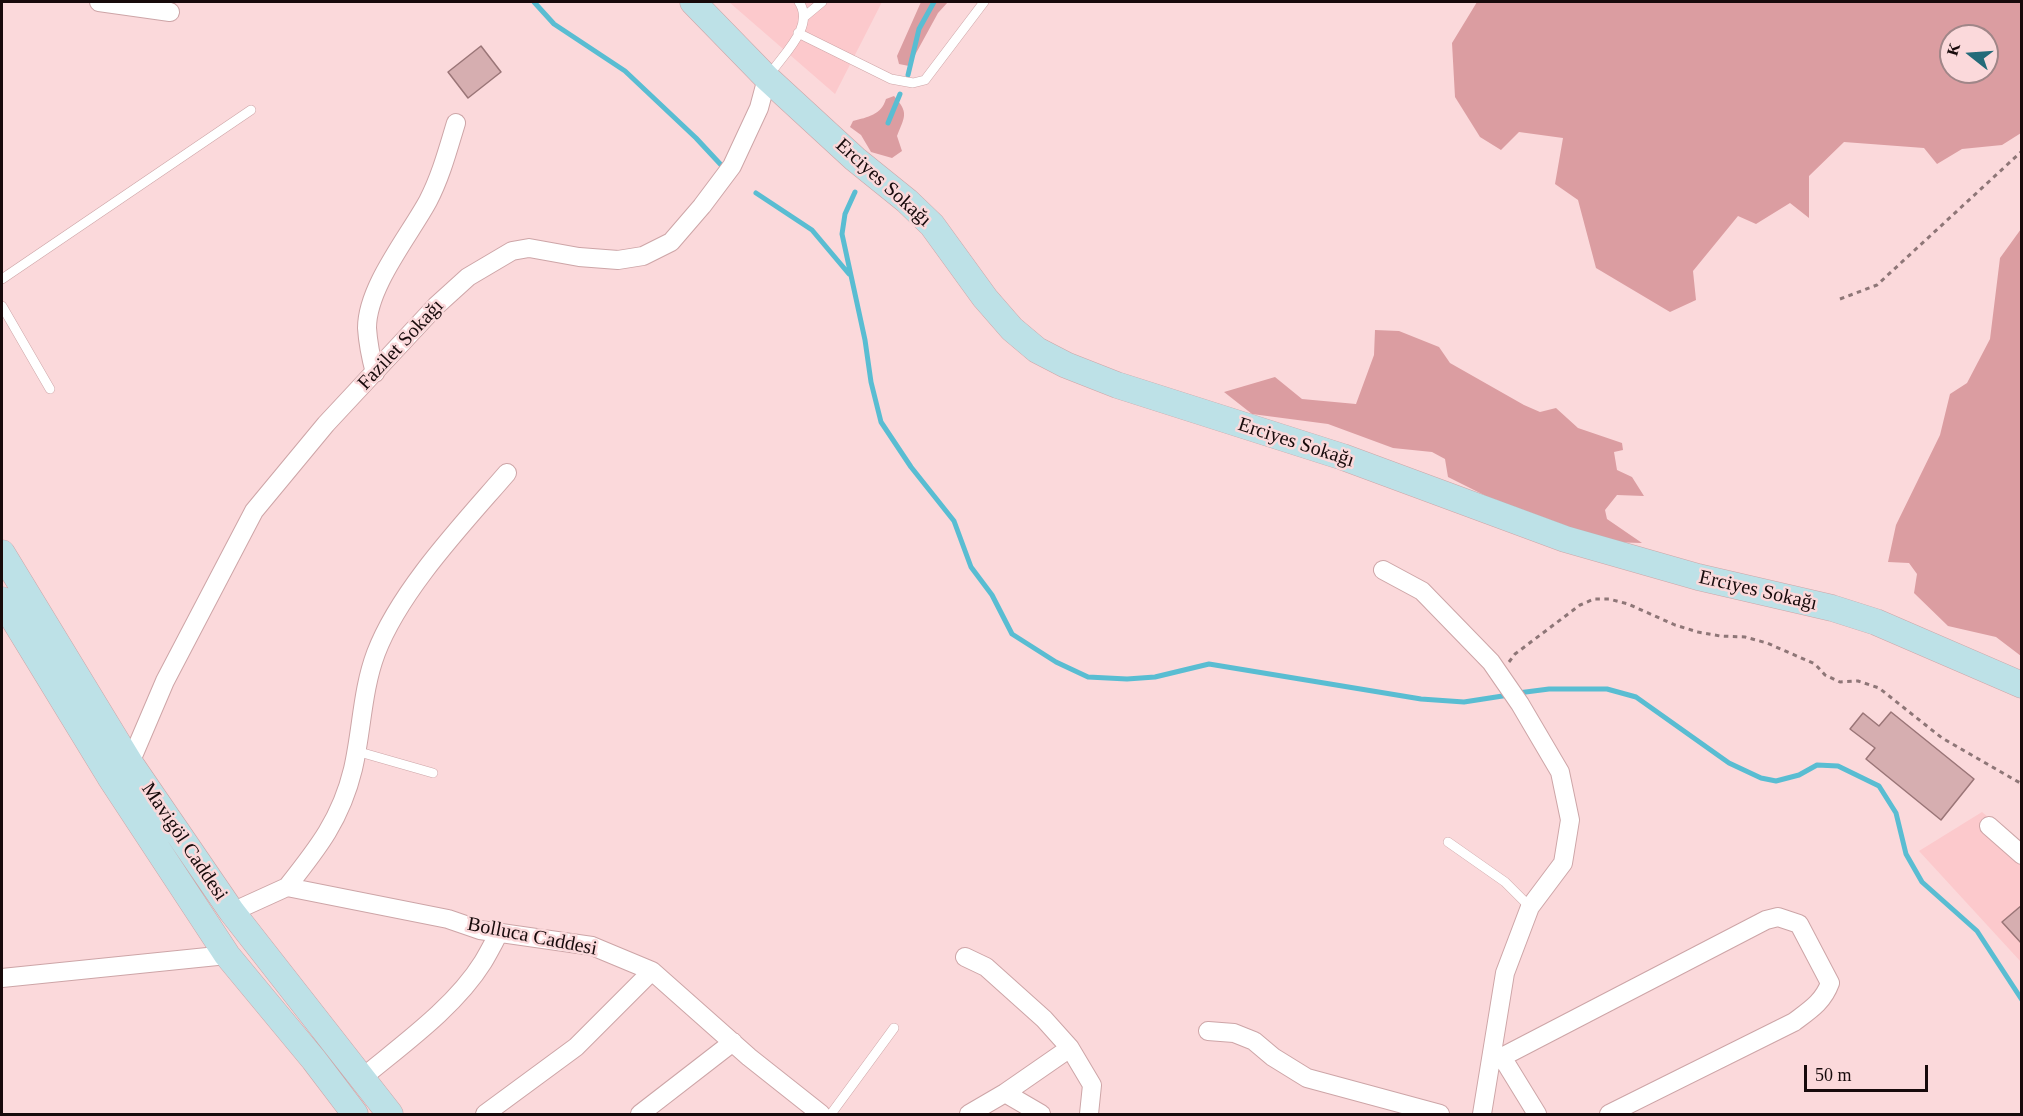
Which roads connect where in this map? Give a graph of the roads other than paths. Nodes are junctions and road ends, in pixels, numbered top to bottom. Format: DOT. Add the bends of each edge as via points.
graph roads {
  1 [pos="99,2"];
  2 [pos="693,2"];
  3 [pos="799,2"];
  4 [pos="822,2"];
  5 [pos="984,2"];
  6 [pos="170,12"];
  7 [pos="804,17"];
  8 [pos="798,33"];
  9 [pos="767,78"];
  10 [pos="251,110"];
  11 [pos="456,123"];
  12 [pos="2,279"];
  13 [pos="2,306"];
  14 [pos="375,373"];
  15 [pos="50,390"];
  16 [pos="507,473"];
  17 [pos="2,553"];
  18 [pos="1383,570"];
  19 [pos="2,600"];
  20 [pos="2022,685"];
  21 [pos="356,751"];
  22 [pos="130,763"];
  23 [pos="433,773"];
  24 [pos="1989,826"];
  25 [pos="1448,842"];
  26 [pos="2022,855"];
  27 [pos="287,887"];
  28 [pos="1530,907"];
  29 [pos="232,912"];
  30 [pos="499,933"];
  31 [pos="227,955"];
  32 [pos="965,957"];
  33 [pos="652,971"];
  34 [pos="2,978"];
  35 [pos="894,1028"];
  36 [pos="1208,1031"];
  37 [pos="733,1042"];
  38 [pos="1070,1048"];
  39 [pos="1497,1056"];
  40 [pos="362,1078"];
  41 [pos="1005,1093"];
  42 [pos="811,1112"];
  43 [pos="355,1114"];
  44 [pos="390,1114"];
  45 [pos="485,1114"];
  46 [pos="640,1114"];
  47 [pos="831,1114"];
  48 [pos="969,1114"];
  49 [pos="1041,1114"];
  50 [pos="1089,1114"];
  51 [pos="1440,1114"];
  52 [pos="1482,1114"];
  53 [pos="1537,1114"];
  54 [pos="1609,1114"];
  1 -- 6 [label="street"];
  2 -- 9 [label="street, Erciyes Sokağı"];
  3 -- 7 [label="lane"];
  4 -- 7 [label="lane"];
  5 -- 8 [label="lane" via="925,80 913,83 891,79"];
  7 -- 8 [label="lane"];
  8 -- 9 [label="lane"];
  9 -- 14 [label="street, Fazilet Sokağı" via="759,108 732,166 670,242 643,256 618,260 529,248 512,251 468,277"];
  9 -- 20 [label="street, Erciyes Sokağı" via="932,225 1012,329 1037,350 1066,365 1343,457 1564,539 1876,622"];
  10 -- 12 [label="lane"];
  11 -- 14 [label="street" via="430,197 383,276 373,301 367,326"];
  13 -- 15 [label="lane"];
  14 -- 22 [label="street, Fazilet Sokağı" via="326,424 254,511 165,681"];
  16 -- 21 [label="street" via="408,594 387,627 368,678"];
  17 -- 22 [label="street, Mavigöl Caddesi"];
  18 -- 28 [label="street" via="1422,591 1491,662 1560,772 1570,820 1563,864"];
  19 -- 31 [label="street, Mavigöl Caddesi" via="110,777"];
  21 -- 23 [label="lane"];
  21 -- 27 [label="street" via="338,814 323,841"];
  22 -- 29 [label="street, Mavigöl Caddesi"];
  24 -- 26 [label="street"];
  25 -- 28 [label="lane" via="1505,882"];
  27 -- 29 [label="street"];
  27 -- 30 [label="street, Bolluca Caddesi"];
  28 -- 39 [label="street" via="1505,974"];
  29 -- 40 [label="street, Mavigöl Caddesi"];
  30 -- 33 [label="street, Bolluca Caddesi" via="592,946"];
  30 -- 40 [label="street" via="483,963 458,993"];
  31 -- 34 [label="street"];
  31 -- 43 [label="street, Mavigöl Caddesi"];
  32 -- 38 [label="street" via="986,967"];
  33 -- 37 [label="street, Bolluca Caddesi"];
  33 -- 45 [label="street" via="576,1047"];
  35 -- 47 [label="lane"];
  36 -- 51 [label="street" via="1234,1033 1254,1041 1307,1078"];
  37 -- 42 [label="street, Bolluca Caddesi"];
  37 -- 46 [label="street"];
  38 -- 41 [label="street"];
  38 -- 50 [label="street" via="1092,1085"];
  39 -- 52 [label="street"];
  39 -- 53 [label="street"];
  39 -- 54 [label="street" via="1766,920 1778,918 1799,924 1830,983 1817,1006 1794,1022"];
  40 -- 44 [label="street, Mavigöl Caddesi"];
  41 -- 48 [label="street"];
  41 -- 49 [label="street"];
}
